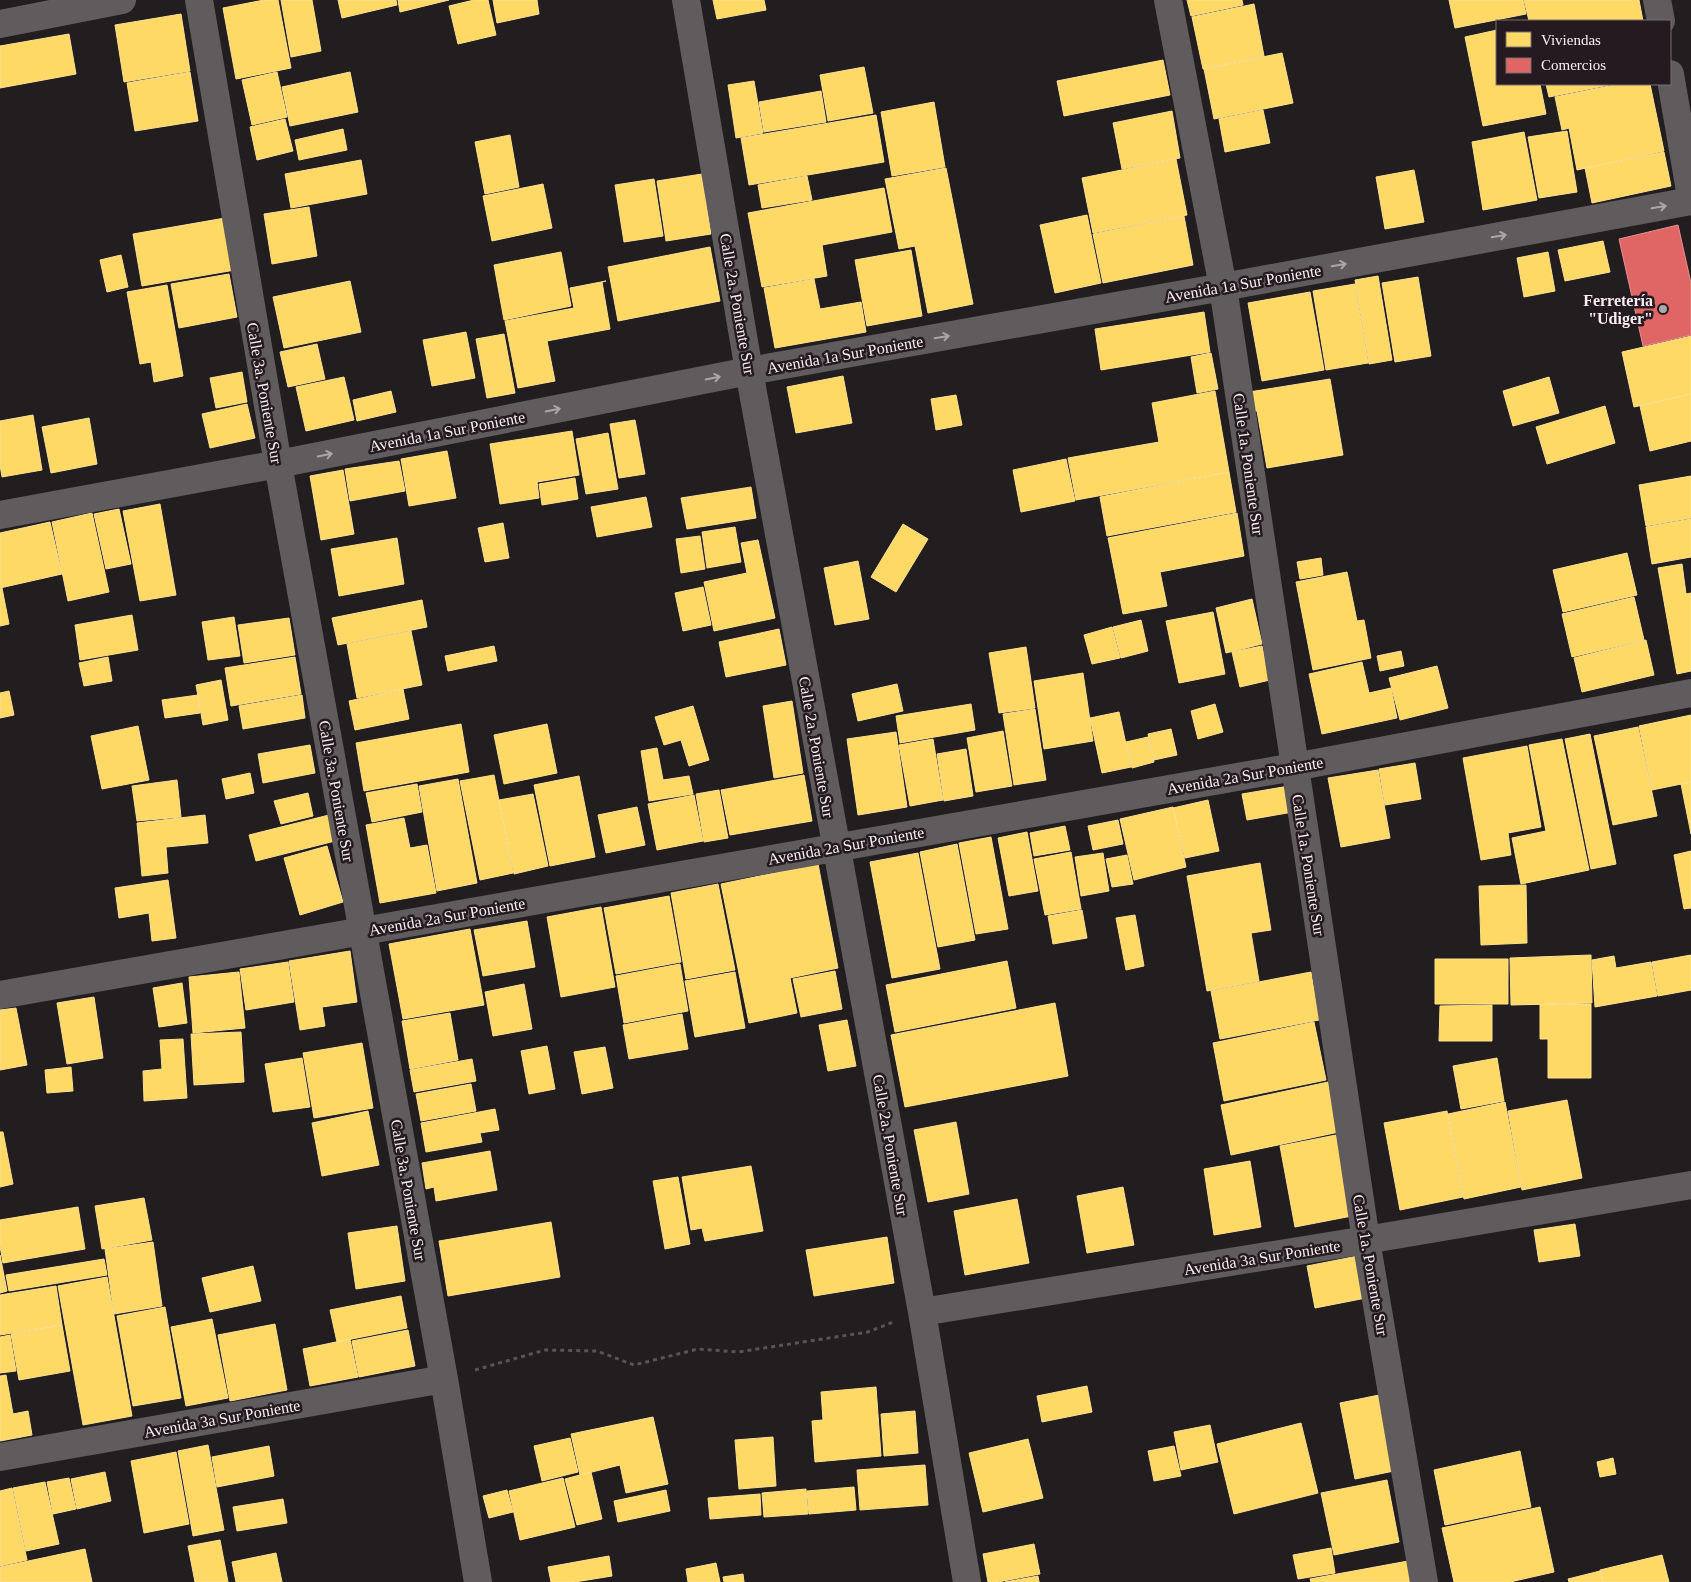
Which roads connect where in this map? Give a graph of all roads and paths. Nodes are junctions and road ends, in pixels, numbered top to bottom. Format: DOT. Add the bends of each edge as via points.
graph roads {
  1 [pos="122,0"];
  2 [pos="199,0"];
  3 [pos="686,0"];
  4 [pos="1168,0"];
  5 [pos="1657,0"];
  6 [pos="1661,20"];
  7 [pos="0,24"];
  8 [pos="1671,80"];
  9 [pos="1691,199"];
  10 [pos="1223,287"];
  11 [pos="749,371"];
  12 [pos="278,464"];
  13 [pos="0,515"];
  14 [pos="1691,693"];
  15 [pos="1294,767"];
  16 [pos="836,847"];
  17 [pos="363,932"];
  18 [pos="0,995"];
  19 [pos="1691,1185"];
  20 [pos="1366,1240"];
  21 [pos="922,1312"];
  22 [pos="444,1379"];
  23 [pos="0,1457"];
  24 [pos="478,1582"];
  25 [pos="967,1582"];
  26 [pos="1424,1582"];
  1 -- 7 [label="street"];
  2 -- 12 [label="street, Calle 3a. Poniente Sur"];
  3 -- 11 [label="street, Calle 2a. Poniente Sur"];
  4 -- 10 [label="street, Calle 1a. Poniente Sur"];
  5 -- 6 [label="street"];
  8 -- 9 [label="street"];
  10 -- 9 [label="street, Avenida 1a Sur Poniente, one-way"];
  11 -- 10 [label="street, Avenida 1a Sur Poniente, one-way"];
  10 -- 15 [label="street, Calle 1a. Poniente Sur"];
  12 -- 11 [label="street, Avenida 1a Sur Poniente, one-way"];
  11 -- 16 [label="street, Calle 2a. Poniente Sur"];
  12 -- 13 [label="street, Avenida 1a Sur Poniente"];
  12 -- 17 [label="street, Calle 3a. Poniente Sur"];
  14 -- 15 [label="street, Avenida 2a Sur Poniente"];
  15 -- 16 [label="street, Avenida 2a Sur Poniente"];
  15 -- 20 [label="street, Calle 1a. Poniente Sur"];
  16 -- 17 [label="street, Avenida 2a Sur Poniente"];
  16 -- 21 [label="street, Calle 2a. Poniente Sur"];
  17 -- 18 [label="street, Avenida 2a Sur Poniente"];
  17 -- 22 [label="street, Calle 3a. Poniente Sur"];
  19 -- 20 [label="street, Avenida 3a Sur Poniente"];
  20 -- 21 [label="street, Avenida 3a Sur Poniente"];
  20 -- 26 [label="street, Calle 1a. Poniente Sur"];
  21 -- 22 [label="path" via="868,1332 738,1352 698,1349 634,1365 597,1351 545,1350"];
  21 -- 25 [label="street, Calle 2a. Poniente Sur"];
  22 -- 23 [label="street, Avenida 3a Sur Poniente"];
  22 -- 24 [label="street, Calle 3a. Poniente Sur"];
}
